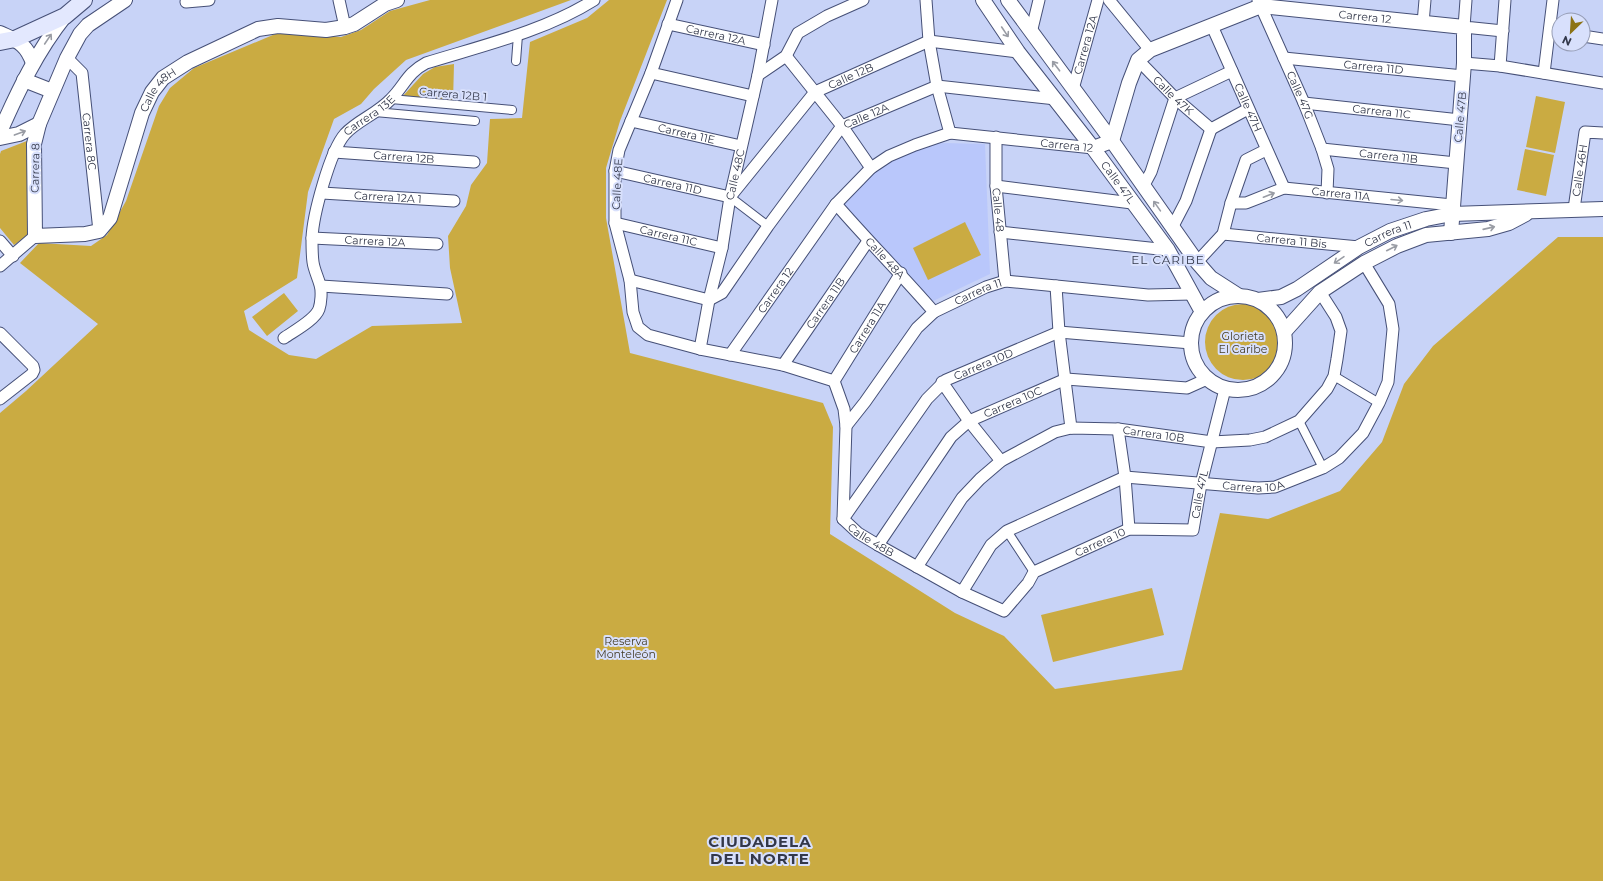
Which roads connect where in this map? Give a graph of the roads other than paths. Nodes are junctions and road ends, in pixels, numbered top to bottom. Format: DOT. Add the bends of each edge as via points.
graph roads {
  1 [pos="84,0"];
  2 [pos="125,0"];
  3 [pos="209,0"];
  4 [pos="339,0"];
  5 [pos="594,0"];
  6 [pos="676,0"];
  7 [pos="772,0"];
  8 [pos="863,0"];
  9 [pos="926,0"];
  10 [pos="983,0"];
  11 [pos="1008,0"];
  12 [pos="1039,0"];
  13 [pos="1098,0"];
  14 [pos="1109,0"];
  15 [pos="1425,0"];
  16 [pos="1466,0"];
  17 [pos="1505,0"];
  18 [pos="1553,0"];
  19 [pos="389,1"];
  20 [pos="186,2"];
  21 [pos="1260,3"];
  22 [pos="1553,12"];
  23 [pos="65,16"];
  24 [pos="668,24"];
  25 [pos="1422,24"];
  26 [pos="1212,26"];
  27 [pos="345,27"];
  28 [pos="1464,27"];
  29 [pos="1503,31"];
  30 [pos="1031,33"];
  31 [pos="518,35"];
  32 [pos="1591,37"];
  33 [pos="5,38"];
  34 [pos="1603,39"];
  35 [pos="929,41"];
  36 [pos="1551,44"];
  37 [pos="764,45"];
  38 [pos="1150,50"];
  39 [pos="1018,52"];
  40 [pos="786,56"];
  41 [pos="67,58"];
  42 [pos="1284,58"];
  43 [pos="1138,60"];
  44 [pos="516,61"];
  45 [pos="33,63"];
  46 [pos="1500,66"];
  47 [pos="1463,70"];
  48 [pos="1232,71"];
  49 [pos="651,73"];
  50 [pos="1544,73"];
  51 [pos="758,75"];
  52 [pos="24,80"];
  53 [pos="1603,83"];
  54 [pos="937,86"];
  55 [pos="1072,88"];
  56 [pos="52,91"];
  57 [pos="815,92"];
  58 [pos="753,96"];
  59 [pos="1175,98"];
  60 [pos="14,99"];
  61 [pos="391,99"];
  62 [pos="1056,99"];
  63 [pos="1304,103"];
  64 [pos="0,109"];
  65 [pos="1248,109"];
  66 [pos="512,110"];
  67 [pos="375,112"];
  68 [pos="1460,120"];
  69 [pos="475,121"];
  70 [pos="631,121"];
  71 [pos="39,124"];
  72 [pos="842,126"];
  73 [pos="1212,129"];
  74 [pos="0,132"];
  75 [pos="950,133"];
  76 [pos="1603,133"];
  77 [pos="996,137"];
  78 [pos="0,138"];
  79 [pos="1112,141"];
  80 [pos="741,146"];
  81 [pos="1093,148"];
  82 [pos="1322,149"];
  83 [pos="1266,150"];
  84 [pos="334,152"];
  85 [pos="474,162"];
  86 [pos="1456,163"];
  87 [pos="870,168"];
  88 [pos="616,171"];
  89 [pos="996,186"];
  90 [pos="1143,187"];
  91 [pos="1284,188"];
  92 [pos="322,193"];
  93 [pos="1328,193"];
  94 [pos="730,197"];
  95 [pos="454,201"];
  96 [pos="1132,203"];
  97 [pos="1231,203"];
  98 [pos="836,204"];
  99 [pos="1574,209"];
  100 [pos="1603,209"];
  101 [pos="1452,210"];
  102 [pos="1532,212"];
  103 [pos="615,223"];
  104 [pos="768,226"];
  105 [pos="1172,228"];
  106 [pos="99,231"];
  107 [pos="1000,232"];
  108 [pos="1451,233"];
  109 [pos="1223,234"];
  110 [pos="36,236"];
  111 [pos="312,238"];
  112 [pos="0,241"];
  113 [pos="868,241"];
  114 [pos="437,244"];
  115 [pos="1359,247"];
  116 [pos="722,248"];
  117 [pos="1168,250"];
  118 [pos="12,256"];
  119 [pos="1196,262"];
  120 [pos="1364,263"];
  121 [pos="0,266"];
  122 [pos="901,274"];
  123 [pos="630,280"];
  124 [pos="1005,281"];
  125 [pos="321,286"];
  126 [pos="1056,286"];
  127 [pos="1320,292"];
  128 [pos="447,294"];
  129 [pos="1192,294"];
  130 [pos="1238,296"];
  131 [pos="709,300"];
  132 [pos="1258,300"];
  133 [pos="934,312"];
  134 [pos="1202,312"];
  135 [pos="1285,331"];
  136 [pos="1059,332"];
  137 [pos="0,333"];
  138 [pos="284,338"];
  139 [pos="1191,343"];
  140 [pos="700,349"];
  141 [pos="730,355"];
  142 [pos="783,365"];
  143 [pos="1334,376"];
  144 [pos="1066,379"];
  145 [pos="1207,379"];
  146 [pos="834,381"];
  147 [pos="942,382"];
  148 [pos="1225,389"];
  149 [pos="0,399"];
  150 [pos="1379,403"];
  151 [pos="969,421"];
  152 [pos="1299,421"];
  153 [pos="846,426"];
  154 [pos="1071,428"];
  155 [pos="1118,429"];
  156 [pos="1212,442"];
  157 [pos="1001,461"];
  158 [pos="1323,468"];
  159 [pos="1125,477"];
  160 [pos="1201,484"];
  161 [pos="843,519"];
  162 [pos="1128,529"];
  163 [pos="1193,530"];
  164 [pos="1007,532"];
  165 [pos="878,545"];
  166 [pos="917,567"];
  167 [pos="1034,572"];
  168 [pos="962,592"];
  1 -- 23 [label="main road"];
  2 -- 41 [label="street, Carrera 8" via="88,25"];
  3 -- 20 [label="street"];
  4 -- 27 [label="street"];
  5 -- 31 [label="street, Carrera 13E"];
  6 -- 24 [label="street, Calle 48E"];
  7 -- 37 [label="street, Calle 48C"];
  8 -- 40 [label="street" via="827,16 798,33"];
  9 -- 35 [label="street"];
  10 -- 39 [label="street, Calle 47L, one-way"];
  11 -- 30 [label="street, Calle 47L"];
  12 -- 30 [label="street"];
  13 -- 55 [label="street, Carrera 12A"];
  14 -- 38 [label="street"];
  15 -- 25 [label="street"];
  16 -- 28 [label="street, Calle 47B"];
  17 -- 29 [label="street"];
  18 -- 22 [label="street"];
  19 -- 27 [label="street, Calle 48H"];
  21 -- 25 [label="street, Carrera 12"];
  21 -- 26 [label="street, Carrera 12"];
  21 -- 42 [label="street, Calle 47G"];
  23 -- 33 [label="main road"];
  45 -- 23 [label="street, one-way"];
  24 -- 37 [label="street, Carrera 12A"];
  24 -- 49 [label="street, Calle 48E"];
  25 -- 28 [label="street, Carrera 12"];
  26 -- 38 [label="street, Carrera 12"];
  26 -- 48 [label="street, Calle 47H"];
  27 -- 106 [label="street, Calle 48H" via="326,30 278,26 258,29 188,62 163,78 152,92 142,113 110,218"];
  28 -- 29 [label="street, Carrera 12"];
  28 -- 47 [label="street, Calle 47B"];
  29 -- 46 [label="street"];
  55 -- 30 [label="street, Calle 47L, one-way"];
  31 -- 44 [label="street"];
  31 -- 61 [label="street, Carrera 13E" via="426,63 408,75"];
  32 -- 34 [label="street"];
  33 -- 45 [label="street" via="26,49"];
  35 -- 39 [label="street"];
  35 -- 54 [label="street"];
  35 -- 57 [label="street, Calle 12B"];
  36 -- 50 [label="street"];
  37 -- 51 [label="street, Calle 48C"];
  38 -- 43 [label="street, Carrera 12"];
  39 -- 62 [label="street, Calle 47L"];
  40 -- 51 [label="street"];
  40 -- 57 [label="street"];
  41 -- 56 [label="street, Carrera 8"];
  41 -- 106 [label="street, Carrera 8C" via="82,73"];
  42 -- 47 [label="street, Carrera 11D"];
  42 -- 63 [label="street, Calle 47G"];
  43 -- 59 [label="street, Calle 47K"];
  43 -- 79 [label="street, Carrera 12"];
  45 -- 52 [label="street"];
  46 -- 47 [label="street"];
  46 -- 50 [label="street"];
  47 -- 68 [label="street, Calle 47B"];
  48 -- 59 [label="street"];
  48 -- 65 [label="street, Calle 47H"];
  49 -- 58 [label="street"];
  49 -- 70 [label="street, Calle 48E"];
  50 -- 53 [label="street"];
  51 -- 58 [label="street, Calle 48C"];
  52 -- 56 [label="street"];
  52 -- 60 [label="street"];
  54 -- 62 [label="street, Calle 12A"];
  54 -- 72 [label="street, Calle 12A"];
  54 -- 75 [label="street"];
  55 -- 79 [label="street, Calle 47L"];
  56 -- 71 [label="street, Carrera 8"];
  57 -- 72 [label="street"];
  57 -- 94 [label="street, Calle 12B"];
  58 -- 80 [label="street, Calle 48C"];
  59 -- 73 [label="street, Calle 47K"];
  59 -- 90 [label="street" via="1151,172"];
  60 -- 64 [label="street"];
  60 -- 74 [label="street"];
  61 -- 66 [label="street, Carrera 12B 1"];
  61 -- 67 [label="street, Carrera 13E"];
  62 -- 81 [label="street, Calle 47L"];
  63 -- 68 [label="street, Carrera 11C"];
  63 -- 82 [label="street, Calle 47G"];
  65 -- 73 [label="street"];
  65 -- 83 [label="street, Calle 47H"];
  67 -- 69 [label="street"];
  67 -- 84 [label="street, Carrera 13E" via="353,126"];
  68 -- 86 [label="street, Calle 47B"];
  70 -- 80 [label="street, Carrera 11E"];
  70 -- 88 [label="street, Calle 48E" via="619,150"];
  78 -- 71 [label="street, one-way" via="19,134"];
  71 -- 110 [label="street, Carrera 8" via="34,144"];
  72 -- 87 [label="street"];
  72 -- 104 [label="street, Calle 12A"];
  73 -- 105 [label="street" via="1186,201"];
  75 -- 77 [label="street, Carrera 12"];
  75 -- 87 [label="street, Carrera 12" via="889,156"];
  76 -- 99 [label="street, Calle 46H" via="1585,132"];
  77 -- 81 [label="street, Carrera 12"];
  77 -- 89 [label="street, Calle 48"];
  79 -- 81 [label="street, Carrera 12"];
  79 -- 90 [label="street, Calle 47L"];
  80 -- 94 [label="street, Calle 48C"];
  81 -- 96 [label="street, Calle 47L"];
  82 -- 86 [label="street, Carrera 11B"];
  82 -- 93 [label="street, Calle 47G" via="1328,169"];
  83 -- 91 [label="street, Calle 47H"];
  83 -- 97 [label="street" via="1246,160"];
  84 -- 85 [label="street, Carrera 12B"];
  84 -- 92 [label="street, Carrera 13E"];
  86 -- 101 [label="street, Calle 47B"];
  87 -- 98 [label="street, Carrera 12"];
  88 -- 94 [label="street, Carrera 11D"];
  88 -- 103 [label="street, Calle 48E"];
  89 -- 96 [label="street"];
  89 -- 107 [label="street, Calle 48"];
  105 -- 90 [label="street, Calle 47L, one-way"];
  91 -- 93 [label="street, Carrera 11A"];
  97 -- 91 [label="street, Carrera 11A, one-way" via="1246,203"];
  92 -- 95 [label="street, Carrera 12A 1"];
  92 -- 111 [label="street, Carrera 13E"];
  93 -- 101 [label="street, Carrera 11A, one-way"];
  94 -- 104 [label="street"];
  94 -- 116 [label="street, Calle 48C"];
  96 -- 117 [label="street, Calle 47L"];
  97 -- 109 [label="street"];
  98 -- 113 [label="street, Calle 48A"];
  98 -- 141 [label="street, Carrera 12"];
  99 -- 100 [label="street, Carrera 11"];
  99 -- 102 [label="street, Carrera 11"];
  101 -- 102 [label="street, Carrera 11"];
  101 -- 108 [label="street, Calle 47B"];
  101 -- 115 [label="street, Carrera 11" via="1390,231"];
  108 -- 102 [label="street, Carrera 11, one-way" via="1488,229"];
  103 -- 116 [label="street, Carrera 11C"];
  103 -- 123 [label="street, Calle 48E"];
  104 -- 131 [label="street, Calle 12A" via="722,293"];
  105 -- 119 [label="street, Calle 47L"];
  106 -- 110 [label="street"];
  107 -- 117 [label="street"];
  107 -- 124 [label="street, Calle 48"];
  120 -- 108 [label="street, Carrera 11, one-way" via="1426,235"];
  109 -- 115 [label="street, Carrera 11 Bis"];
  109 -- 119 [label="street"];
  110 -- 118 [label="street"];
  111 -- 114 [label="street, Carrera 12A"];
  111 -- 125 [label="street, Carrera 13E" via="313,261"];
  112 -- 118 [label="street"];
  113 -- 122 [label="street, Calle 48A"];
  113 -- 142 [label="street, Carrera 11B"];
  115 -- 132 [label="street, Carrera 11, one-way" via="1297,289 1281,297"];
  116 -- 131 [label="street, Calle 48C"];
  117 -- 129 [label="street, Calle 47L"];
  118 -- 121 [label="street"];
  119 -- 130 [label="street, Calle 47L" via="1211,278"];
  120 -- 127 [label="street, Carrera 11"];
  120 -- 150 [label="street, Carrera 10A" via="1389,304 1393,329 1388,382"];
  122 -- 133 [label="street, Calle 48A"];
  122 -- 146 [label="street, Carrera 11A"];
  123 -- 131 [label="street"];
  123 -- 140 [label="street, Calle 48E" via="633,312 638,327 648,335"];
  124 -- 126 [label="street, Carrera 11"];
  124 -- 133 [label="street, Carrera 11" via="986,287"];
  125 -- 128 [label="street"];
  125 -- 138 [label="street, Carrera 13E" via="316,315"];
  126 -- 129 [label="street, Carrera 11" via="1148,295"];
  126 -- 136 [label="street"];
  127 -- 135 [label="street, Carrera 11"];
  127 -- 143 [label="street, Carrera 10B" via="1336,317 1341,331"];
  129 -- 134 [label="street, Calle 47L"];
  130 -- 132 [label="street"];
  130 -- 134 [label="street" via="1218,300"];
  131 -- 140 [label="street, Calle 48C"];
  132 -- 135 [label="street" via="1275,312"];
  133 -- 153 [label="street, Carrera 11" via="917,328"];
  134 -- 139 [label="street" via="1194,327"];
  135 -- 148 [label="street" via="1285,356 1272,378 1250,390"];
  136 -- 139 [label="street, Carrera 10D"];
  136 -- 144 [label="street"];
  136 -- 147 [label="street, Carrera 10D"];
  137 -- 149 [label="street" via="34,370"];
  139 -- 145 [label="street" via="1198,369"];
  140 -- 141 [label="street"];
  141 -- 142 [label="street"];
  142 -- 146 [label="street"];
  143 -- 150 [label="street"];
  143 -- 152 [label="street, Carrera 10B" via="1327,389"];
  144 -- 145 [label="street, Carrera 10C" via="1187,388"];
  144 -- 151 [label="street, Carrera 10C"];
  144 -- 154 [label="street"];
  145 -- 148 [label="street"];
  146 -- 153 [label="street, Calle 48B" via="844,409"];
  147 -- 151 [label="street"];
  147 -- 161 [label="street, Carrera 10D" via="927,399"];
  148 -- 156 [label="street, Calle 47L"];
  150 -- 158 [label="street, Carrera 10A" via="1363,433 1339,458"];
  151 -- 157 [label="street"];
  151 -- 165 [label="street, Carrera 10C" via="951,438"];
  152 -- 156 [label="street, Carrera 10B" via="1265,437"];
  152 -- 158 [label="street"];
  153 -- 161 [label="street, Calle 48B"];
  154 -- 155 [label="street, Carrera 10B"];
  154 -- 157 [label="street, Carrera 10B" via="1055,432"];
  155 -- 156 [label="street, Carrera 10B"];
  155 -- 159 [label="street"];
  156 -- 160 [label="street, Calle 47L"];
  157 -- 166 [label="street, Carrera 10B" via="962,498"];
  158 -- 160 [label="street, Carrera 10A" via="1275,486 1258,488"];
  159 -- 160 [label="street, Carrera 10A"];
  159 -- 162 [label="street"];
  159 -- 164 [label="street"];
  160 -- 163 [label="street, Calle 47L"];
  161 -- 165 [label="street, Calle 48B" via="858,533"];
  162 -- 163 [label="street, Carrera 10"];
  162 -- 167 [label="street, Carrera 10"];
  164 -- 167 [label="street"];
  164 -- 168 [label="street" via="991,544"];
  165 -- 166 [label="street, Calle 48B"];
  166 -- 168 [label="street, Calle 48B"];
  167 -- 168 [label="street, Calle 48B" via="1004,611"];
}
